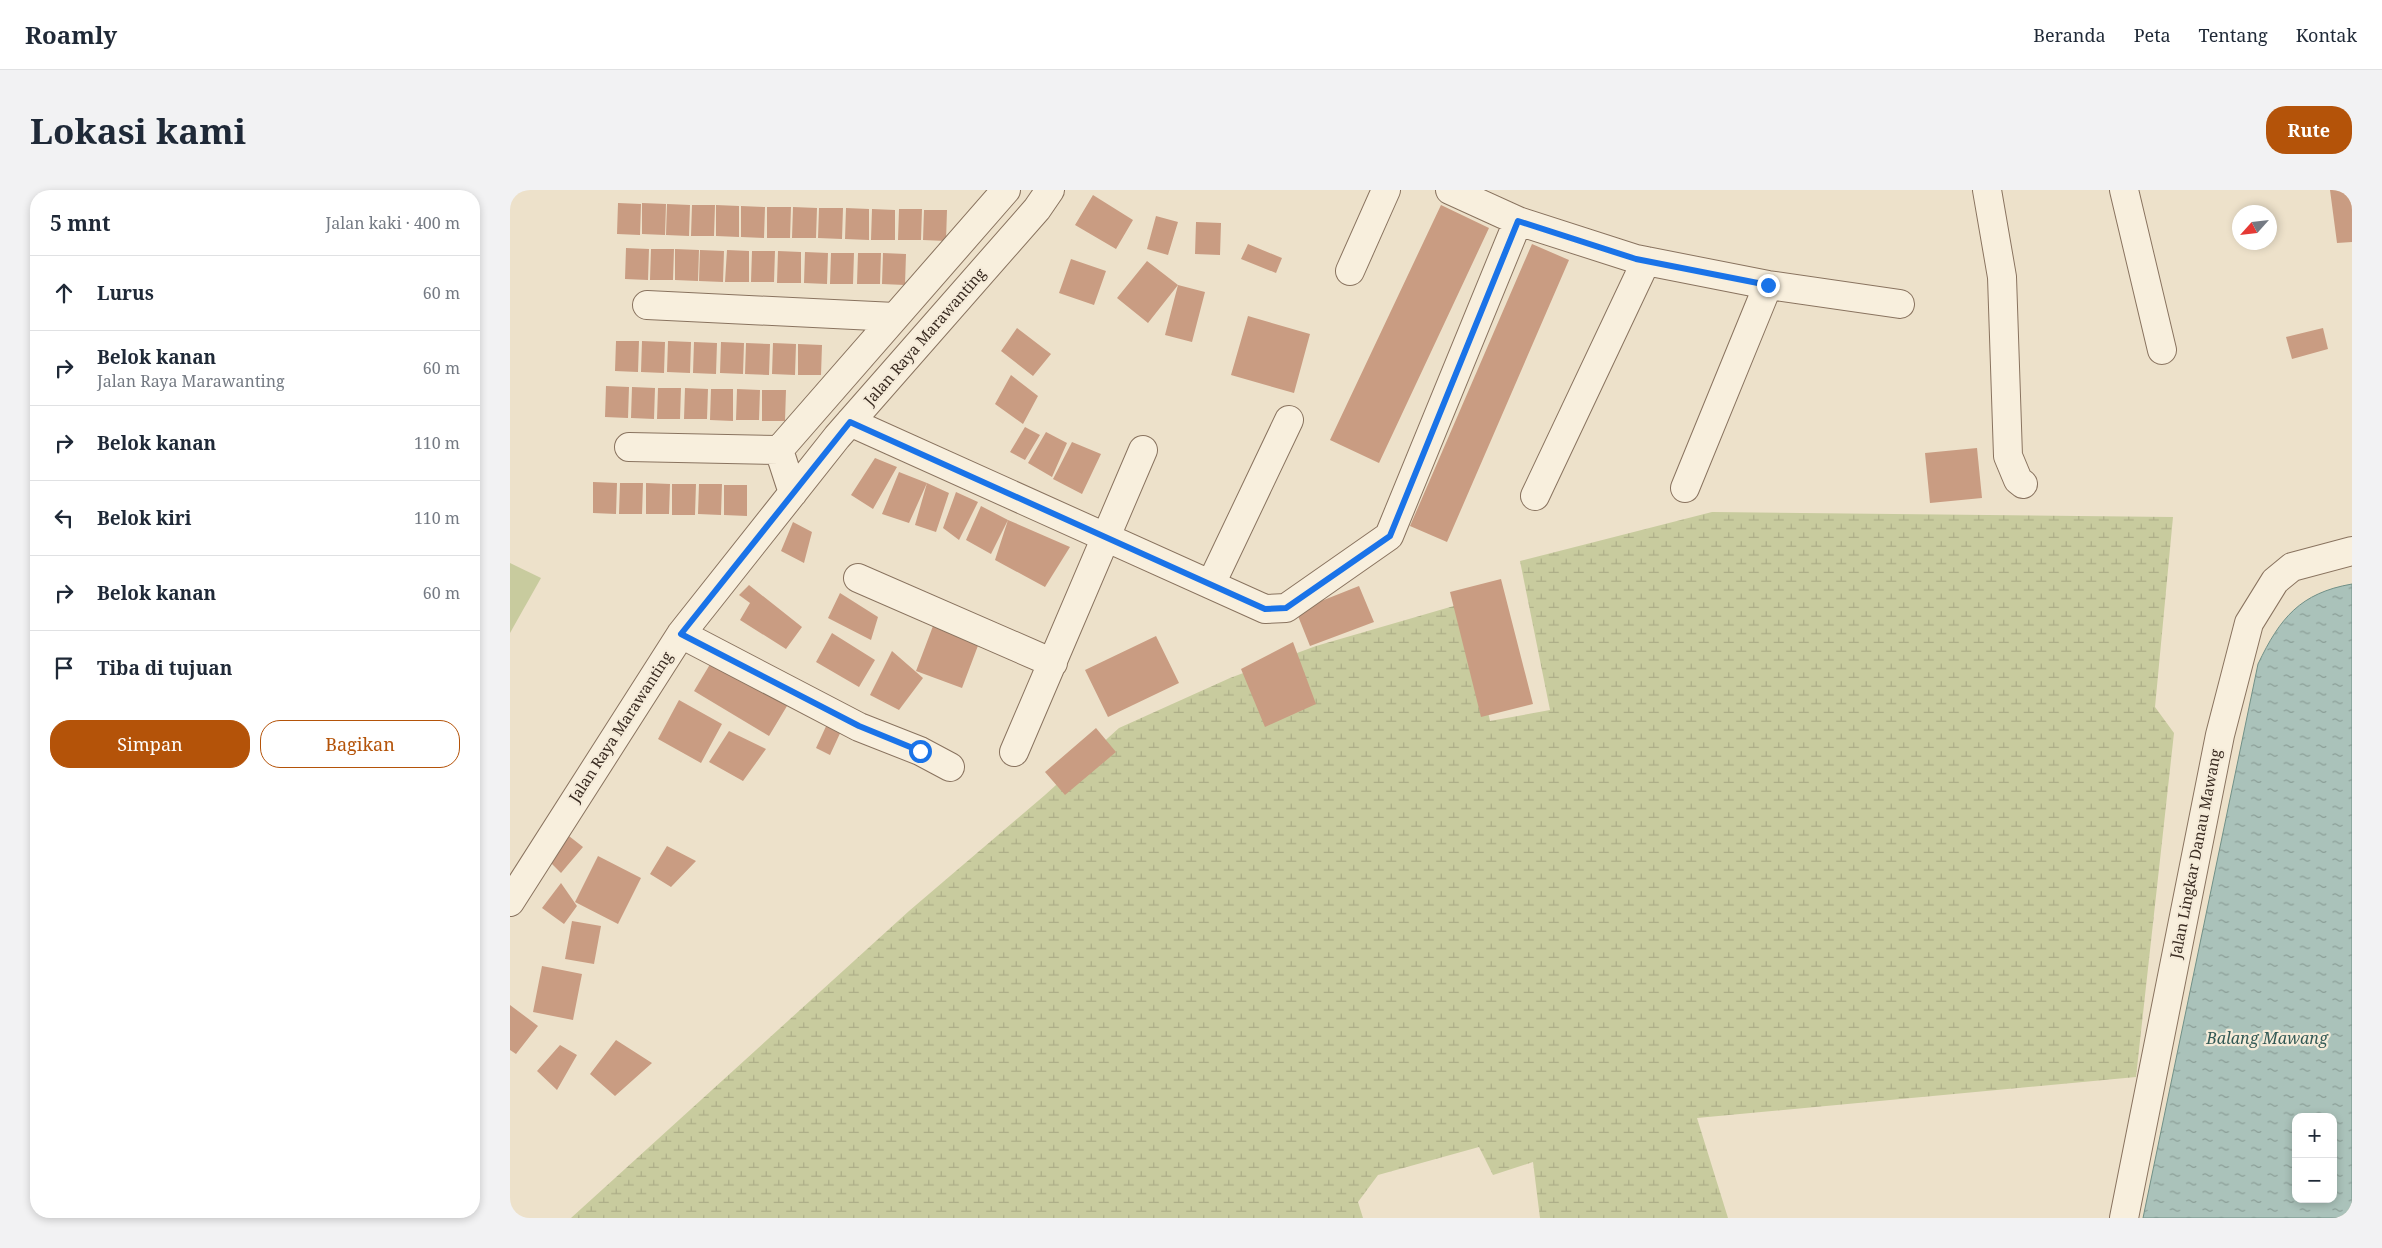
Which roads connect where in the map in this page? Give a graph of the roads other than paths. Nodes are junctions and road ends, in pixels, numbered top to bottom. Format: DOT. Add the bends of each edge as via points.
graph roads {
  1 [pos="1006,190"];
  2 [pos="1050,190"];
  3 [pos="1386,190"];
  4 [pos="1450,190"];
  5 [pos="1987,190"];
  6 [pos="2124,190"];
  7 [pos="1518,221"];
  8 [pos="1646,261"];
  9 [pos="1350,271"];
  10 [pos="1768,285"];
  11 [pos="1900,304"];
  12 [pos="647,305"];
  13 [pos="895,317"];
  14 [pos="2162,350"];
  15 [pos="1288,420"];
  16 [pos="850,422"];
  17 [pos="629,447"];
  18 [pos="779,450"];
  19 [pos="1143,450"];
  20 [pos="2023,484"];
  21 [pos="1685,488"];
  22 [pos="793,492"];
  23 [pos="1535,496"];
  24 [pos="1107,537"];
  25 [pos="2352,550"];
  26 [pos="858,578"];
  27 [pos="1211,584"];
  28 [pos="681,634"];
  29 [pos="1053,663"];
  30 [pos="1014,752"];
  31 [pos="950,767"];
  32 [pos="510,902"];
  33 [pos="2124,1218"];
  1 -- 13 [label="street"];
  2 -- 16 [label="street, Jalan Raya Marawanting" via="1031,216"];
  3 -- 9 [label="street"];
  4 -- 7 [label="street"];
  5 -- 20 [label="street" via="2002,277 2008,456 2018,480"];
  6 -- 14 [label="street"];
  7 -- 8 [label="street"];
  7 -- 27 [label="street" via="1390,536 1286,608 1265,609"];
  8 -- 10 [label="street"];
  8 -- 23 [label="street"];
  10 -- 11 [label="street"];
  10 -- 21 [label="street"];
  12 -- 13 [label="street"];
  13 -- 18 [label="street"];
  15 -- 27 [label="street"];
  16 -- 22 [label="street, Jalan Raya Marawanting"];
  16 -- 24 [label="street"];
  17 -- 18 [label="street"];
  18 -- 22 [label="street"];
  19 -- 24 [label="street"];
  22 -- 28 [label="street, Jalan Raya Marawanting"];
  24 -- 27 [label="street"];
  24 -- 29 [label="street"];
  25 -- 33 [label="street, Jalan Lingkar Danau Mawang" via="2292,567 2275,581 2249,623 2220,735"];
  26 -- 29 [label="street"];
  28 -- 31 [label="street" via="851,723"];
  28 -- 32 [label="street, Jalan Raya Marawanting"];
  29 -- 30 [label="street"];
}
